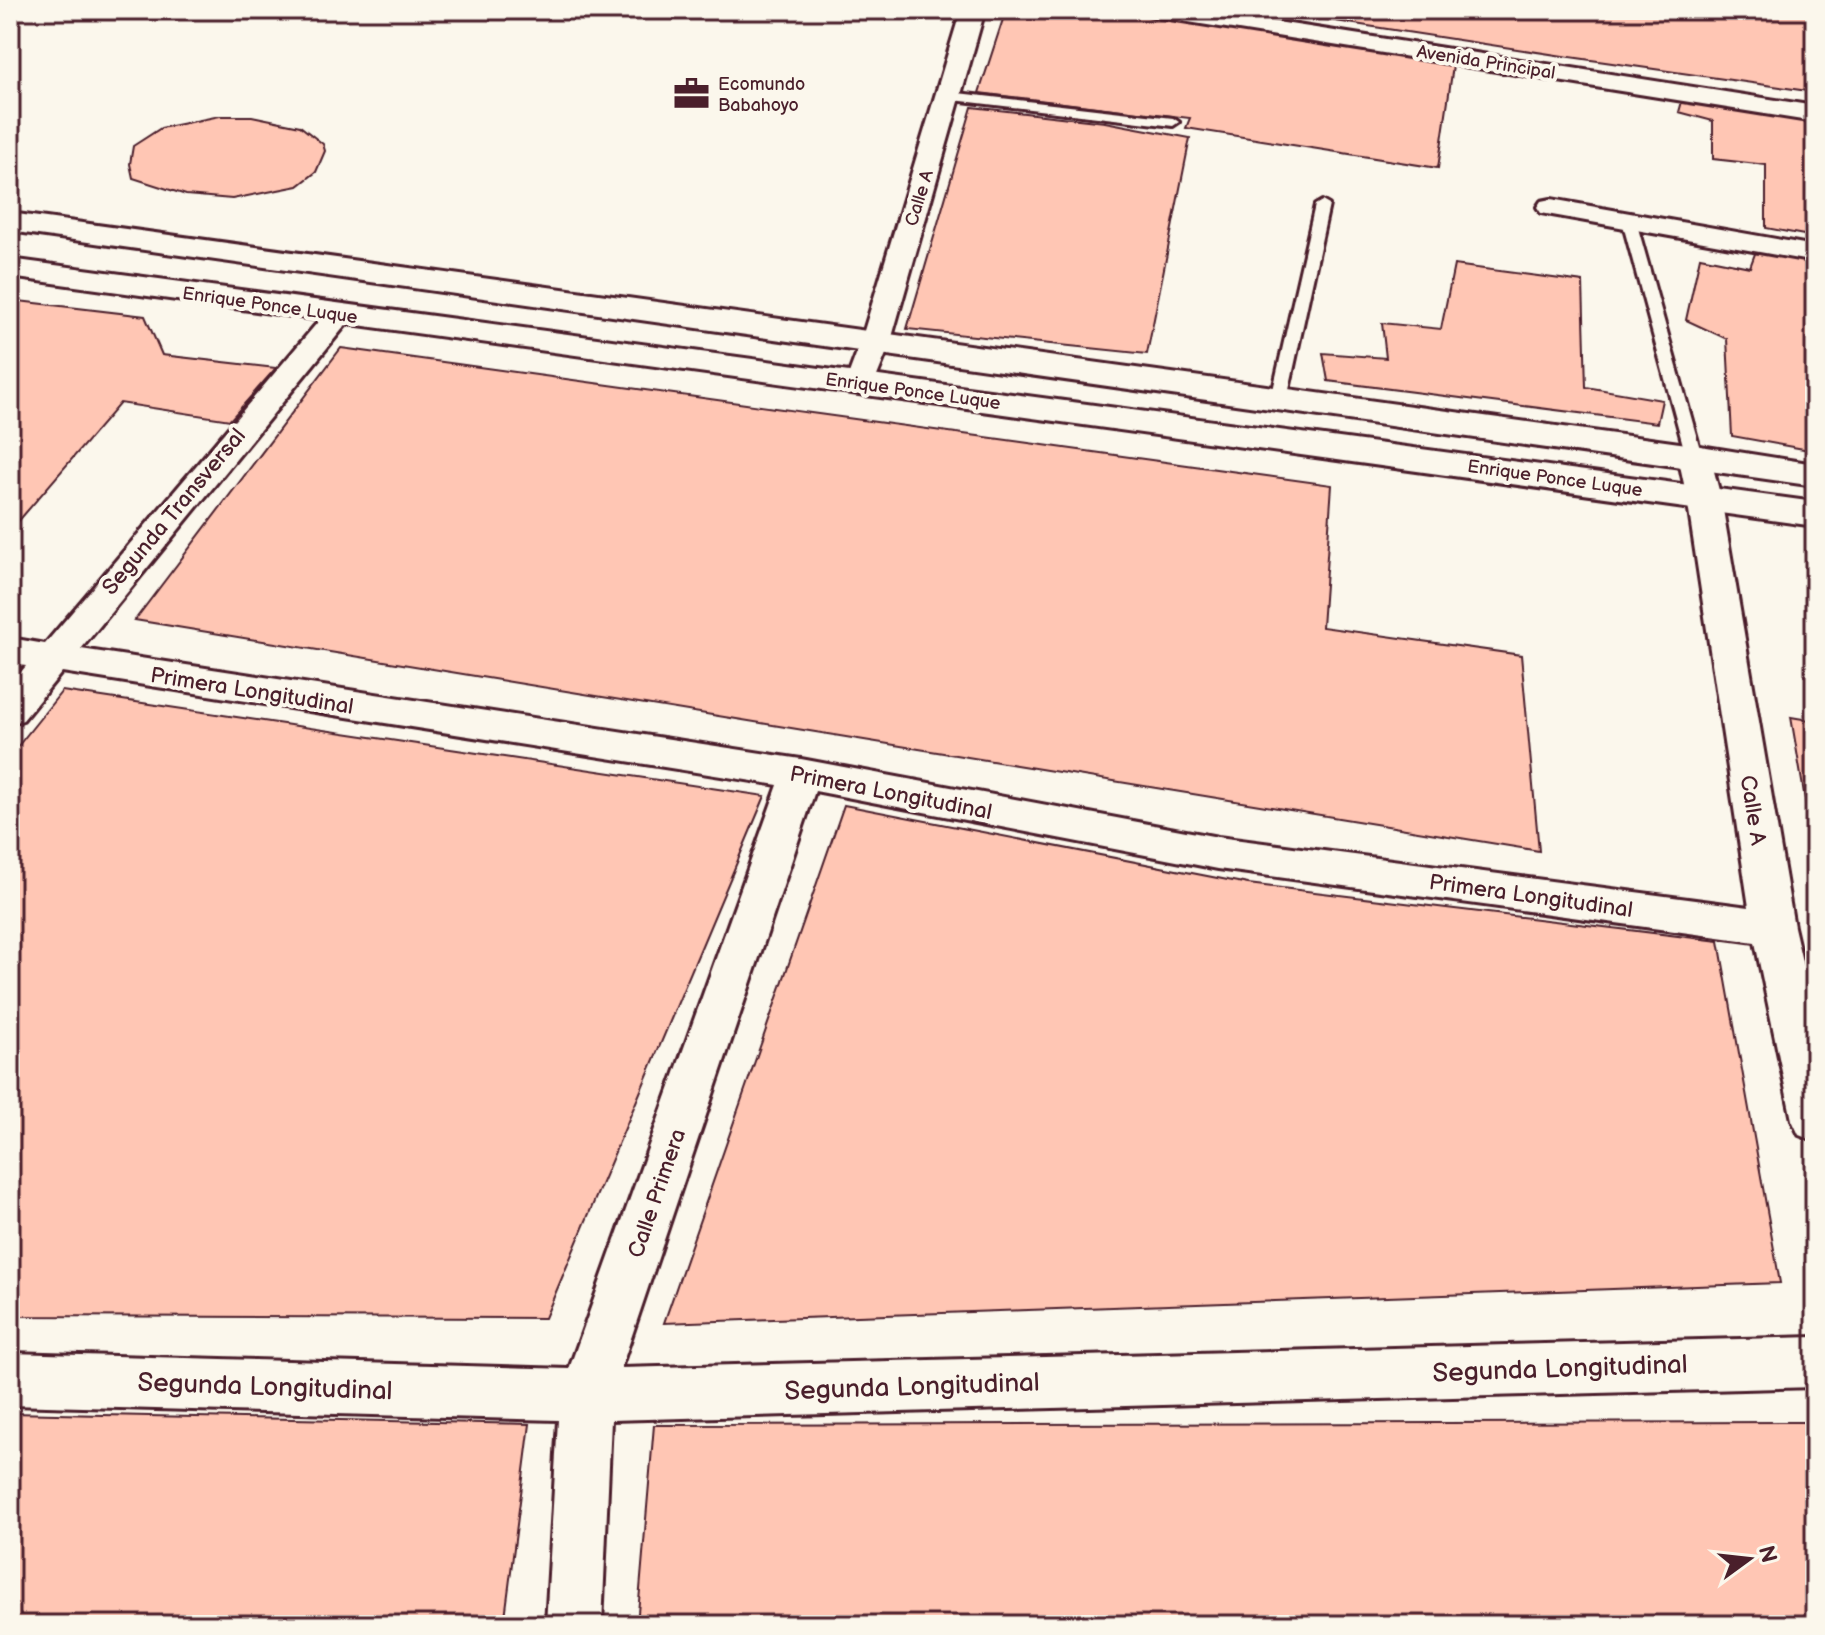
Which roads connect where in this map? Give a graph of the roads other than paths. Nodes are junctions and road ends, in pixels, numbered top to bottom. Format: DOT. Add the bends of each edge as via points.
graph roads {
  1 [pos="973,10"];
  2 [pos="1157,10"];
  3 [pos="949,96"];
  4 [pos="1815,114"];
  5 [pos="1173,122"];
  6 [pos="1322,205"];
  7 [pos="1551,207"];
  8 [pos="1629,221"];
  9 [pos="10,222"];
  10 [pos="1815,254"];
  11 [pos="10,268"];
  12 [pos="339,315"];
  13 [pos="875,344"];
  14 [pos="860,384"];
  15 [pos="1279,399"];
  16 [pos="1694,456"];
  17 [pos="1815,475"];
  18 [pos="1704,498"];
  19 [pos="1815,514"];
  20 [pos="10,651"];
  21 [pos="52,659"];
  22 [pos="10,710"];
  23 [pos="801,774"];
  24 [pos="1773,927"];
  25 [pos="1815,1120"];
  26 [pos="1815,1362"];
  27 [pos="10,1379"];
  28 [pos="586,1395"];
  29 [pos="574,1625"];
  1 -- 3 [label="street, Calle A"];
  2 -- 4 [label="street, Avenida Principal"];
  3 -- 5 [label="lane"];
  3 -- 13 [label="street, Calle A"];
  6 -- 15 [label="lane"];
  7 -- 8 [label="street"];
  8 -- 10 [label="street"];
  8 -- 16 [label="lane"];
  9 -- 13 [label="main road"];
  11 -- 12 [label="main road, Enrique Ponce Luque"];
  12 -- 14 [label="main road, Enrique Ponce Luque"];
  12 -- 21 [label="street, Segunda Transversal"];
  13 -- 14 [label="street, Calle A"];
  13 -- 15 [label="main road"];
  14 -- 18 [label="main road, Enrique Ponce Luque"];
  15 -- 16 [label="main road"];
  16 -- 17 [label="main road"];
  16 -- 18 [label="street, Calle A"];
  18 -- 19 [label="main road, Enrique Ponce Luque"];
  18 -- 24 [label="street, Calle A"];
  20 -- 21 [label="street, Primera Longitudinal"];
  21 -- 22 [label="street, Segunda Transversal"];
  21 -- 23 [label="street, Primera Longitudinal"];
  23 -- 24 [label="street, Primera Longitudinal" via="1218,853"];
  23 -- 28 [label="street, Calle Primera"];
  24 -- 25 [label="street, Calle A"];
  26 -- 28 [label="street, Segunda Longitudinal"];
  27 -- 28 [label="street, Segunda Longitudinal"];
  28 -- 29 [label="street, Calle Primera"];
}
